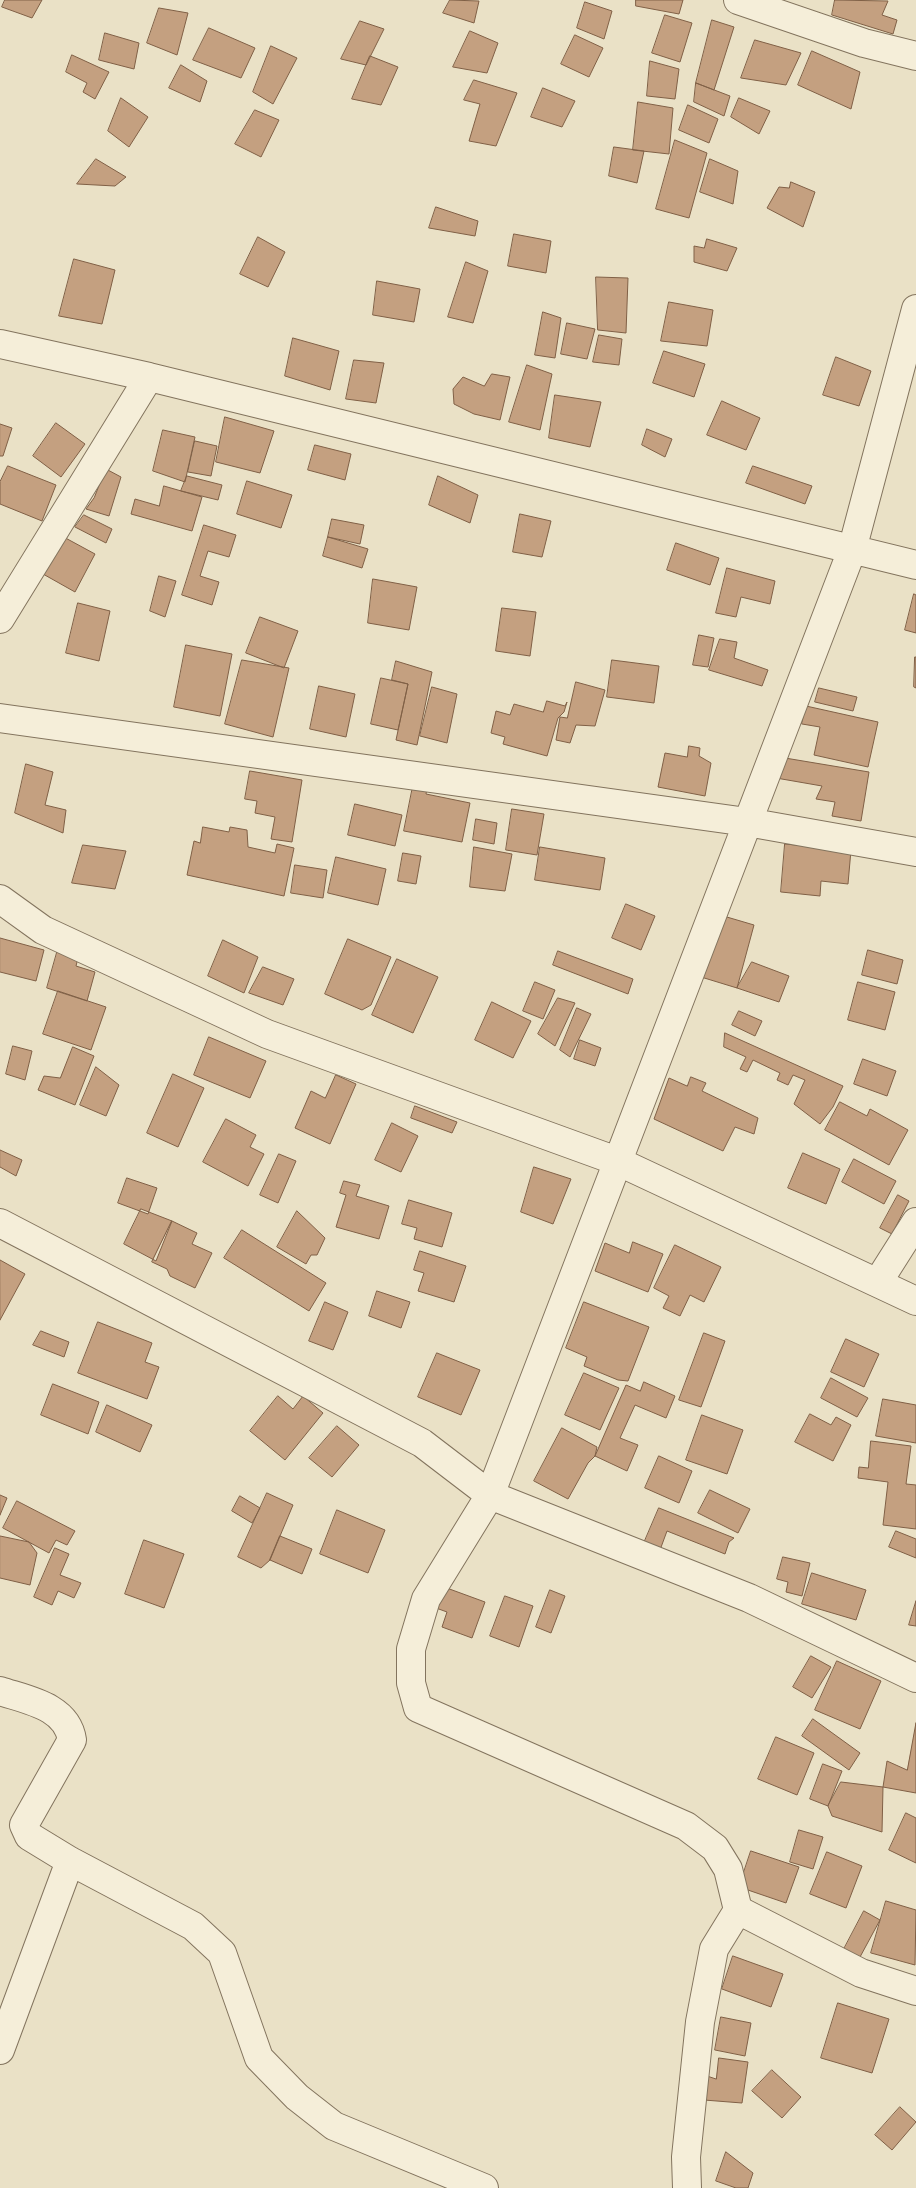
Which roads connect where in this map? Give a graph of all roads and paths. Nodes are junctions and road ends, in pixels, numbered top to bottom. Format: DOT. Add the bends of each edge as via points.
graph roads {
  1 [pos="738,0"];
  2 [pos="916,56"];
  3 [pos="916,309"];
  4 [pos="0,344"];
  5 [pos="149,377"];
  6 [pos="852,550"];
  7 [pos="916,565"];
  8 [pos="0,619"];
  9 [pos="0,718"];
  10 [pos="748,822"];
  11 [pos="916,852"];
  12 [pos="0,899"];
  13 [pos="617,1161"];
  14 [pos="916,1222"];
  15 [pos="0,1223"];
  16 [pos="878,1282"];
  17 [pos="916,1301"];
  18 [pos="490,1495"];
  19 [pos="916,1678"];
  20 [pos="0,1691"];
  21 [pos="70,1861"];
  22 [pos="738,1910"];
  23 [pos="916,1991"];
  24 [pos="0,2050"];
  25 [pos="484,2188"];
  26 [pos="687,2188"];
  1 -- 2 [label="street" via="864,43"];
  3 -- 6 [label="street"];
  4 -- 5 [label="street"];
  5 -- 6 [label="street"];
  5 -- 8 [label="street"];
  6 -- 7 [label="street"];
  6 -- 10 [label="street"];
  9 -- 10 [label="street"];
  10 -- 11 [label="street"];
  10 -- 13 [label="street"];
  12 -- 13 [label="street" via="43,930 267,1034"];
  13 -- 16 [label="street"];
  13 -- 18 [label="street"];
  14 -- 16 [label="street"];
  15 -- 18 [label="street" via="422,1443"];
  16 -- 17 [label="street"];
  18 -- 19 [label="street" via="749,1598"];
  18 -- 22 [label="street" via="426,1598 411,1649 411,1683 418,1708 686,1826 715,1848 728,1868"];
  20 -- 21 [label="street" via="45,1706 62,1716 70,1728 72,1740 24,1825 29,1836"];
  21 -- 24 [label="street"];
  21 -- 25 [label="street" via="193,1926 222,1953 258,2058 312,2109 334,2126"];
  22 -- 23 [label="street" via="862,1972"];
  22 -- 26 [label="street" via="714,1949 700,2022 686,2157"];
}
